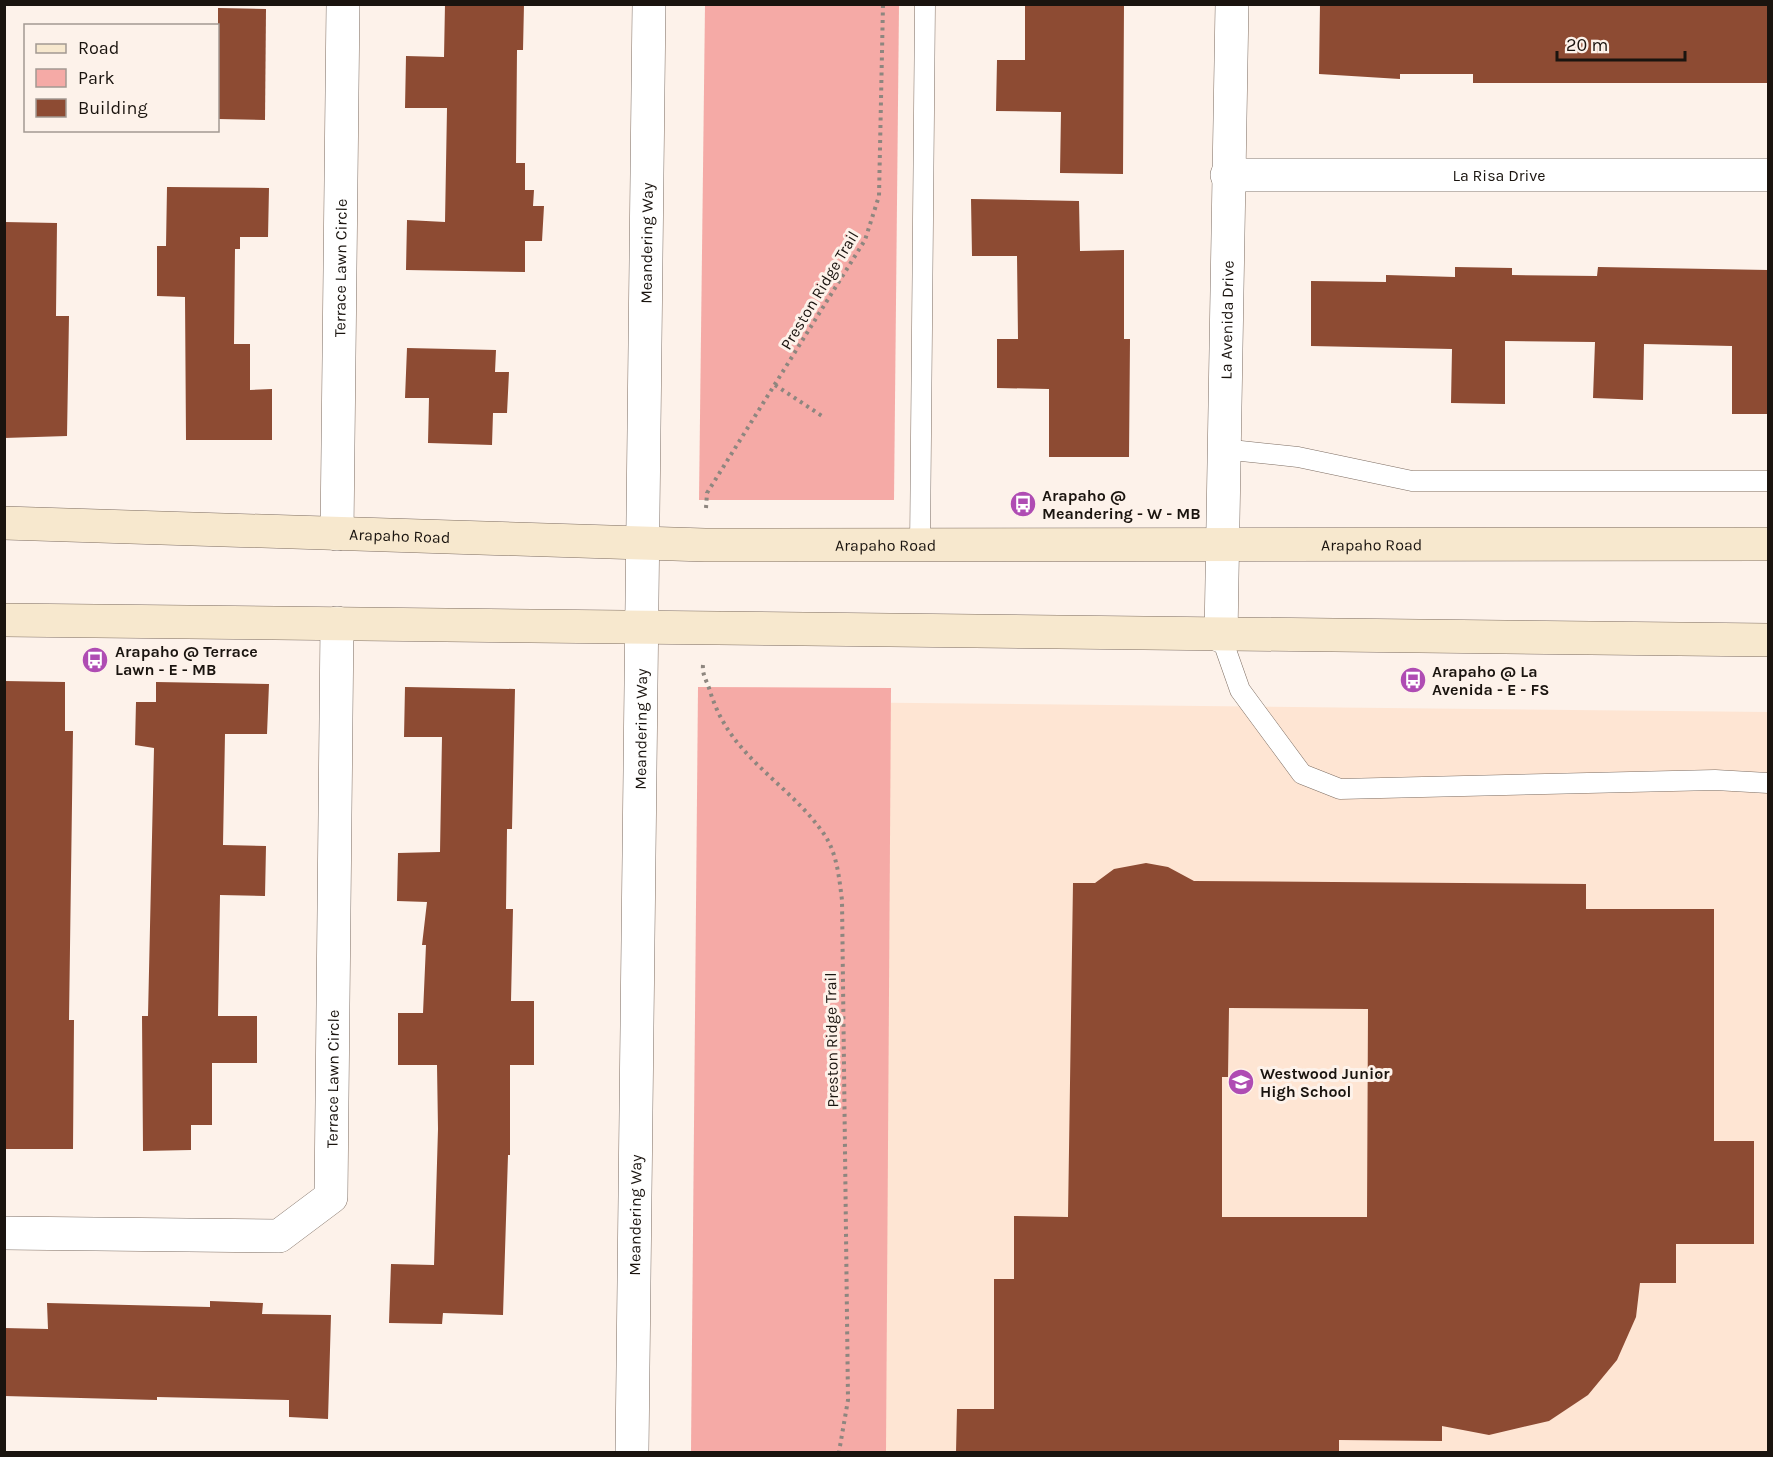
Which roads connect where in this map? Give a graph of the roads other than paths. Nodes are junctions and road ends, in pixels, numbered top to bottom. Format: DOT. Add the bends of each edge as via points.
graph roads {
  1 [pos="343,4"];
  2 [pos="649,4"];
  3 [pos="925,4"];
  4 [pos="1232,4"];
  5 [pos="1227,175"];
  6 [pos="1768,175"];
  7 [pos="1222,449"];
  8 [pos="1768,482"];
  9 [pos="4,523"];
  10 [pos="337,534"];
  11 [pos="643,543"];
  12 [pos="1221,543"];
  13 [pos="1768,544"];
  14 [pos="920,545"];
  15 [pos="4,620"];
  16 [pos="337,623"];
  17 [pos="642,627"];
  18 [pos="1221,636"];
  19 [pos="1768,640"];
  20 [pos="1768,783"];
  21 [pos="4,1233"];
  22 [pos="632,1452"];
  1 -- 10 [label="street, Terrace Lawn Circle"];
  2 -- 11 [label="street, Meandering Way"];
  3 -- 14 [label="lane"];
  4 -- 5 [label="street, La Avenida Drive"];
  5 -- 6 [label="street, La Risa Drive"];
  5 -- 7 [label="street, La Avenida Drive"];
  7 -- 8 [label="lane" via="1298,457 1412,481"];
  7 -- 12 [label="street, La Avenida Drive"];
  9 -- 10 [label="main road, Arapaho Road"];
  10 -- 11 [label="main road, Arapaho Road"];
  11 -- 14 [label="main road, Arapaho Road"];
  11 -- 17 [label="street, Meandering Way"];
  12 -- 13 [label="main road, Arapaho Road"];
  12 -- 14 [label="main road, Arapaho Road"];
  12 -- 18 [label="street, La Avenida Drive"];
  15 -- 16 [label="main road"];
  16 -- 17 [label="main road"];
  16 -- 21 [label="street, Terrace Lawn Circle" via="331,1197 279,1236"];
  17 -- 18 [label="main road"];
  17 -- 22 [label="street, Meandering Way"];
  18 -- 19 [label="main road"];
  18 -- 20 [label="lane" via="1240,690 1302,774 1340,789 1715,780"];
}
